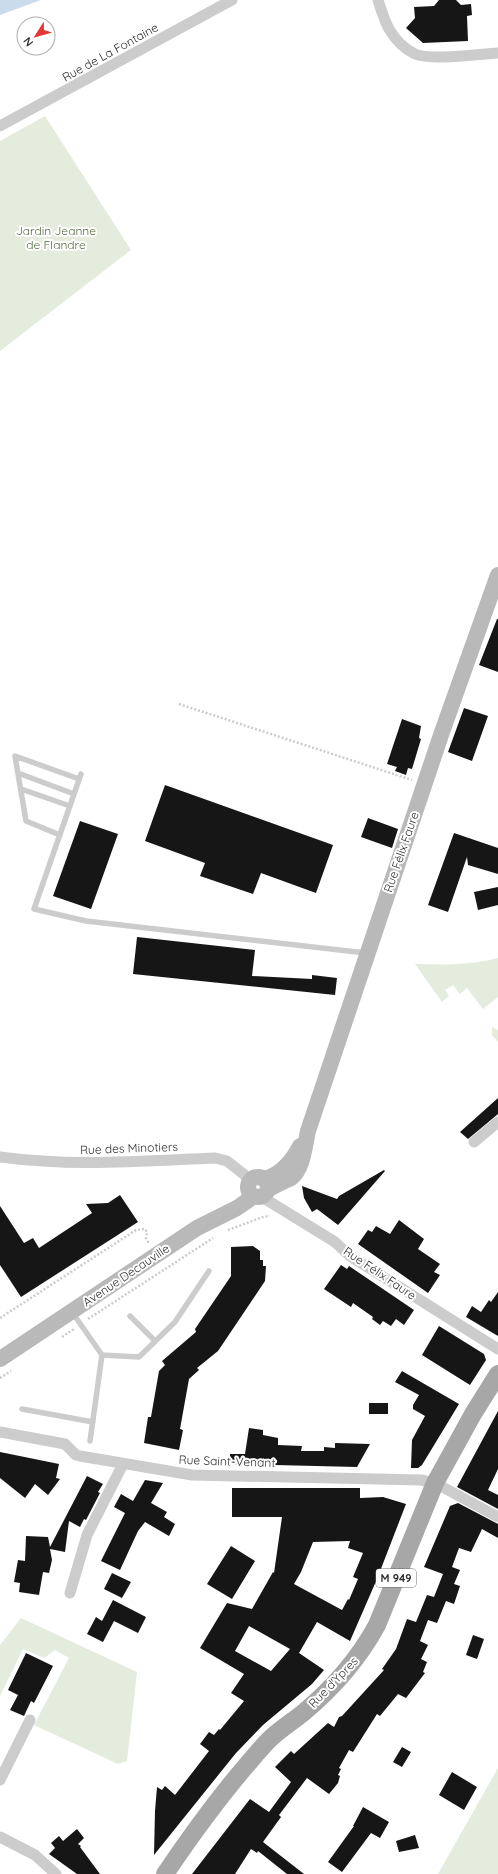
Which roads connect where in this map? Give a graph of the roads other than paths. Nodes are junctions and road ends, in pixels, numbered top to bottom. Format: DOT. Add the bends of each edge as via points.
graph roads {
  1 [pos="232,0"];
  2 [pos="378,0"];
  3 [pos="498,53"];
  4 [pos="0,126"];
  5 [pos="498,575"];
  6 [pos="18,773"];
  7 [pos="21,789"];
  8 [pos="74,794"];
  9 [pos="70,806"];
  10 [pos="60,835"];
  11 [pos="368,953"];
  12 [pos="498,1122"];
  13 [pos="493,1131"];
  14 [pos="474,1142"];
  15 [pos="0,1157"];
  16 [pos="260,1188"];
  17 [pos="209,1271"];
  18 [pos="72,1311"];
  19 [pos="130,1316"];
  20 [pos="155,1341"];
  21 [pos="498,1349"];
  22 [pos="102,1354"];
  23 [pos="0,1359"];
  24 [pos="498,1374"];
  25 [pos="22,1409"];
  26 [pos="93,1422"];
  27 [pos="0,1432"];
  28 [pos="90,1441"];
  29 [pos="123,1464"];
  30 [pos="435,1483"];
  31 [pos="498,1517"];
  32 [pos="70,1593"];
  33 [pos="30,1720"];
  34 [pos="257,1754"];
  35 [pos="0,1780"];
  36 [pos="221,1786"];
  37 [pos="0,1837"];
  38 [pos="56,1874"];
  39 [pos="165,1874"];
  1 -- 4 [label="street, Rue de La Fontaine"];
  2 -- 3 [label="street" via="393,35 404,47 416,54 429,56"];
  5 -- 11 [label="street, Rue Félix Faure"];
  6 -- 7 [label="lane"];
  6 -- 8 [label="lane"];
  6 -- 8 [label="lane" via="16,756 80,777"];
  7 -- 9 [label="lane"];
  7 -- 10 [label="lane" via="26,821"];
  8 -- 9 [label="lane"];
  9 -- 10 [label="lane"];
  10 -- 11 [label="lane" via="34,909 86,921"];
  11 -- 16 [label="street, Rue Félix Faure" via="308,1131 288,1163"];
  12 -- 13 [label="street"];
  13 -- 14 [label="street"];
  15 -- 16 [label="street, Rue des Minotiers" via="98,1164 215,1158 227,1161"];
  16 -- 18 [label="street, Avenue Decauville" via="241,1206 197,1228"];
  16 -- 21 [label="street, Rue Félix Faure" via="335,1242 350,1256"];
  17 -- 20 [label="lane" via="175,1322"];
  18 -- 22 [label="lane"];
  18 -- 23 [label="street, Avenue Decauville"];
  19 -- 20 [label="lane"];
  20 -- 22 [label="lane" via="139,1357"];
  22 -- 26 [label="lane"];
  24 -- 30 [label="main road, Rue d'Ypres / M 949" via="491,1391"];
  25 -- 26 [label="lane"];
  26 -- 28 [label="lane"];
  27 -- 29 [label="street, Rue Saint-Venant" via="60,1443 68,1446 76,1455"];
  29 -- 30 [label="street, Rue Saint-Venant" via="192,1475 421,1480"];
  29 -- 32 [label="street" via="87,1535"];
  30 -- 31 [label="street, Rue Saint-Venant"];
  30 -- 34 [label="main road, Rue d'Ypres / M 949" via="369,1640 354,1662 333,1685 271,1738"];
  33 -- 35 [label="street"];
  34 -- 36 [label="lane"];
  34 -- 39 [label="main road, Rue d'Ypres / M 949" via="222,1795"];
  37 -- 38 [label="street" via="35,1855"];
}
